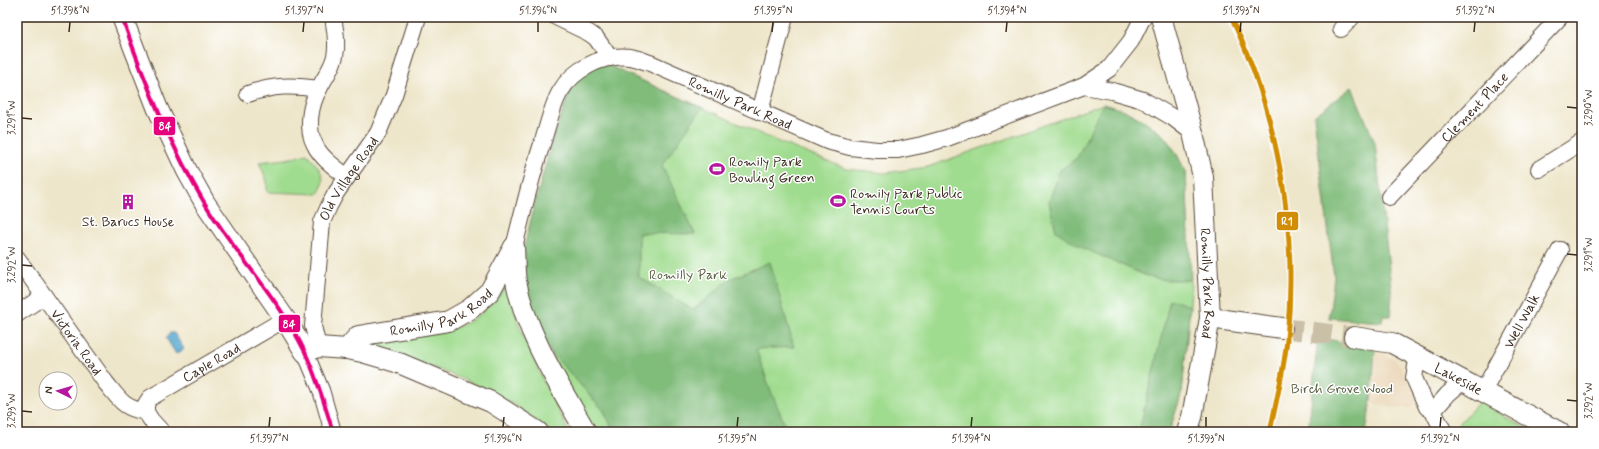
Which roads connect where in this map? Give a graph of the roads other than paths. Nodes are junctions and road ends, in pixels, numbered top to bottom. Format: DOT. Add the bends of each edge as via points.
graph roads {
  1 [pos="122,17"];
  2 [pos="333,17"];
  3 [pos="418,17"];
  4 [pos="556,17"];
  5 [pos="785,17"];
  6 [pos="1143,17"];
  7 [pos="1161,17"];
  8 [pos="1352,17"];
  9 [pos="1560,17"];
  10 [pos="1341,29"];
  11 [pos="610,58"];
  12 [pos="1084,86"];
  13 [pos="318,89"];
  14 [pos="248,94"];
  15 [pos="760,112"];
  16 [pos="1193,133"];
  17 [pos="1582,142"];
  18 [pos="1539,169"];
  19 [pos="347,178"];
  20 [pos="1389,197"];
  21 [pos="514,248"];
  22 [pos="1560,250"];
  23 [pos="17,258"];
  24 [pos="44,296"];
  25 [pos="17,314"];
  26 [pos="1210,318"];
  27 [pos="285,319"];
  28 [pos="1282,328"];
  29 [pos="1354,337"];
  30 [pos="312,349"];
  31 [pos="347,349"];
  32 [pos="1420,358"];
  33 [pos="1463,381"];
  34 [pos="1483,391"];
  35 [pos="1433,411"];
  36 [pos="146,412"];
  37 [pos="162,432"];
  38 [pos="333,432"];
  39 [pos="538,432"];
  40 [pos="586,432"];
  41 [pos="1187,432"];
  42 [pos="1444,432"];
  43 [pos="1559,432"];
  1 -- 27 [label="street" via="157,107 186,170 204,203"];
  2 -- 13 [label="street" via="337,41 335,54 332,66"];
  3 -- 19 [label="street, Old Village Road" via="394,95 378,133"];
  4 -- 11 [label="street" via="596,38"];
  5 -- 15 [label="street"];
  6 -- 12 [label="street, Romilly Park Road" via="1131,41 1109,69"];
  7 -- 16 [label="street, Romilly Park Road"];
  8 -- 10 [label="street"];
  9 -- 20 [label="street, Clement Place"];
  11 -- 15 [label="street, Romilly Park Road" via="630,57 650,63"];
  11 -- 21 [label="street, Romilly Park Road" via="584,68 559,93 533,171"];
  12 -- 15 [label="street, Romilly Park Road" via="947,138 898,150 850,147 827,141"];
  12 -- 16 [label="street" via="1143,100"];
  13 -- 14 [label="street" via="292,86 264,88"];
  13 -- 19 [label="street" via="312,112 311,136 315,146"];
  16 -- 26 [label="street, Romilly Park Road" via="1203,177"];
  17 -- 18 [label="street"];
  19 -- 30 [label="street, Old Village Road" via="322,222"];
  21 -- 31 [label="street, Romilly Park Road" via="490,291 470,309 449,321 358,336"];
  21 -- 40 [label="street, Romilly Park Road" via="516,281 527,318 542,352"];
  22 -- 34 [label="street, Well Walk"];
  23 -- 24 [label="street, Victoria Road"];
  24 -- 25 [label="street"];
  24 -- 36 [label="street, Victoria Road" via="122,403 132,410"];
  26 -- 28 [label="street"];
  26 -- 41 [label="street, Romilly Park Road"];
  27 -- 30 [label="street"];
  27 -- 36 [label="street, Caple Road" via="150,398 146,404"];
  29 -- 32 [label="street, Lakeside" via="1392,342"];
  30 -- 31 [label="street"];
  30 -- 38 [label="street, Old Village Road"];
  31 -- 39 [label="street" via="399,363 491,402"];
  32 -- 33 [label="street, Lakeside"];
  32 -- 35 [label="street" via="1414,378 1427,407"];
  33 -- 34 [label="street, Lakeside"];
  33 -- 35 [label="street"];
  34 -- 43 [label="street, Lakeside"];
  35 -- 42 [label="street"];
  36 -- 37 [label="street"];
}
